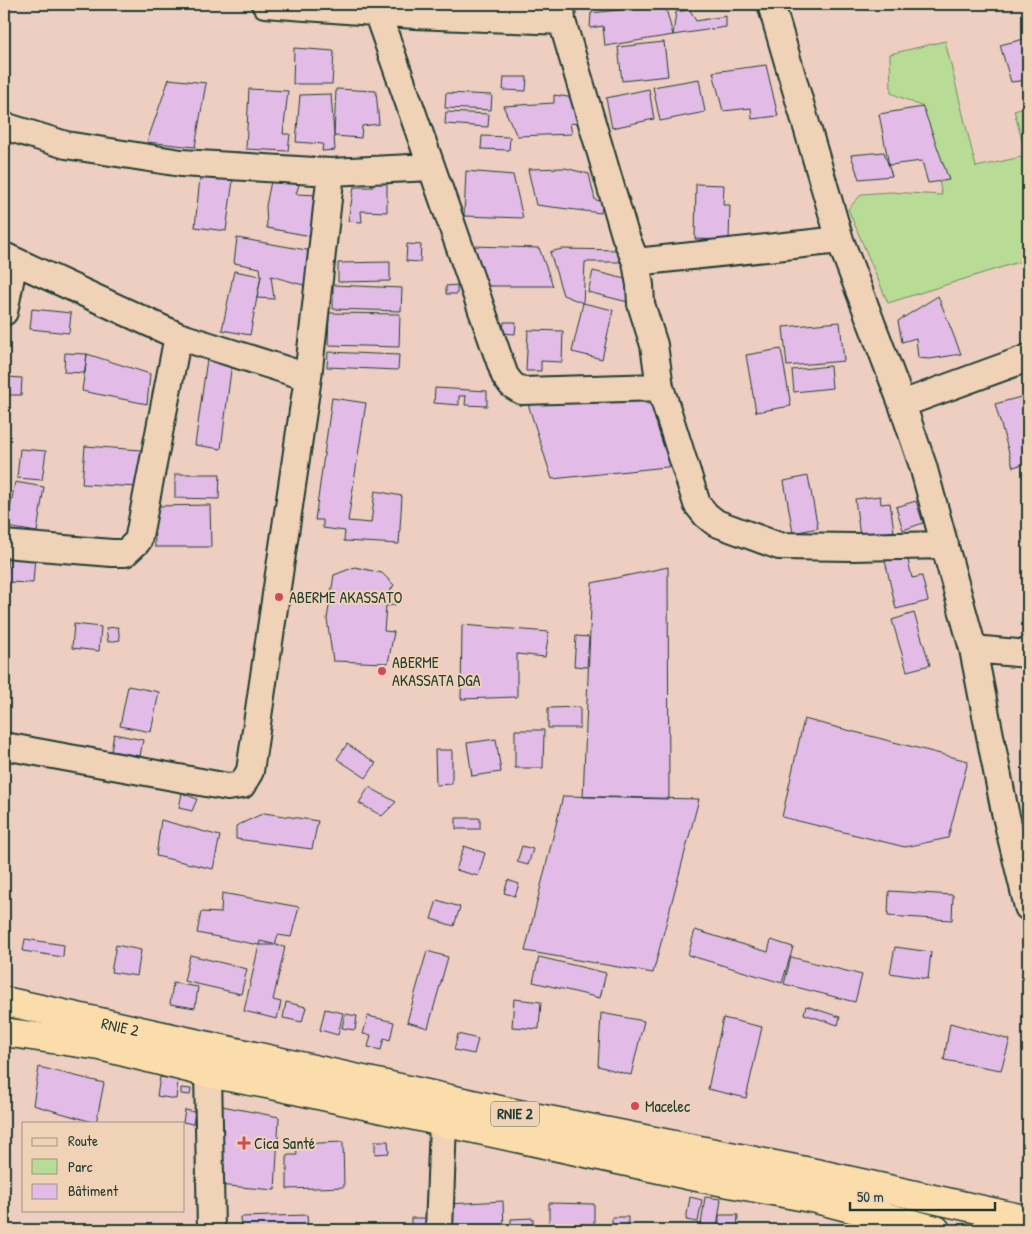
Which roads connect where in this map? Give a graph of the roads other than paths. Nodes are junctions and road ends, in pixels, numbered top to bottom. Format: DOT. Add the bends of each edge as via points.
graph roads {
  1 [pos="265,4"];
  2 [pos="771,4"];
  3 [pos="377,12"];
  4 [pos="562,12"];
  5 [pos="4,126"];
  6 [pos="431,167"];
  7 [pos="331,172"];
  8 [pos="840,240"];
  9 [pos="9,259"];
  10 [pos="636,262"];
  11 [pos="4,312"];
  12 [pos="178,336"];
  13 [pos="1028,358"];
  14 [pos="308,377"];
  15 [pos="660,387"];
  16 [pos="902,404"];
  17 [pos="4,544"];
  18 [pos="945,545"];
  19 [pos="972,649"];
  20 [pos="1028,654"];
  21 [pos="4,746"];
  22 [pos="1028,907"];
  23 [pos="4,1001"];
  24 [pos="4,1032"];
  25 [pos="208,1073"];
  26 [pos="443,1123"];
  27 [pos="1028,1220"];
  28 [pos="886,1224"];
  29 [pos="211,1230"];
  30 [pos="439,1230"];
  31 [pos="936,1230"];
  1 -- 3 [label="street"];
  2 -- 8 [label="street"];
  3 -- 4 [label="street"];
  3 -- 6 [label="street"];
  4 -- 10 [label="street" via="620,218"];
  5 -- 7 [label="street" via="66,145 181,164"];
  6 -- 7 [label="street"];
  6 -- 15 [label="street" via="505,376 512,385 522,391"];
  7 -- 14 [label="street"];
  8 -- 10 [label="street"];
  8 -- 16 [label="street"];
  9 -- 11 [label="street"];
  9 -- 12 [label="street"];
  10 -- 15 [label="street" via="641,304 654,345"];
  12 -- 14 [label="street"];
  12 -- 17 [label="street" via="138,542 125,552 112,553"];
  13 -- 16 [label="street"];
  14 -- 21 [label="street" via="250,771 242,785 228,787"];
  15 -- 18 [label="street" via="697,504 716,523 779,546"];
  16 -- 18 [label="street"];
  18 -- 19 [label="street"];
  19 -- 20 [label="street"];
  19 -- 22 [label="street"];
  23 -- 27 [label="highway, RNIE 2 / RNIE 2" via="508,1112 810,1172"];
  24 -- 25 [label="highway, RNIE 2 / RNIE 2" via="100,1046"];
  25 -- 26 [label="highway, RNIE 2 / RNIE 2"];
  25 -- 29 [label="street"];
  26 -- 28 [label="highway, RNIE 2 / RNIE 2" via="816,1199"];
  26 -- 30 [label="street"];
  28 -- 31 [label="highway, RNIE 2 / RNIE 2"];
}
